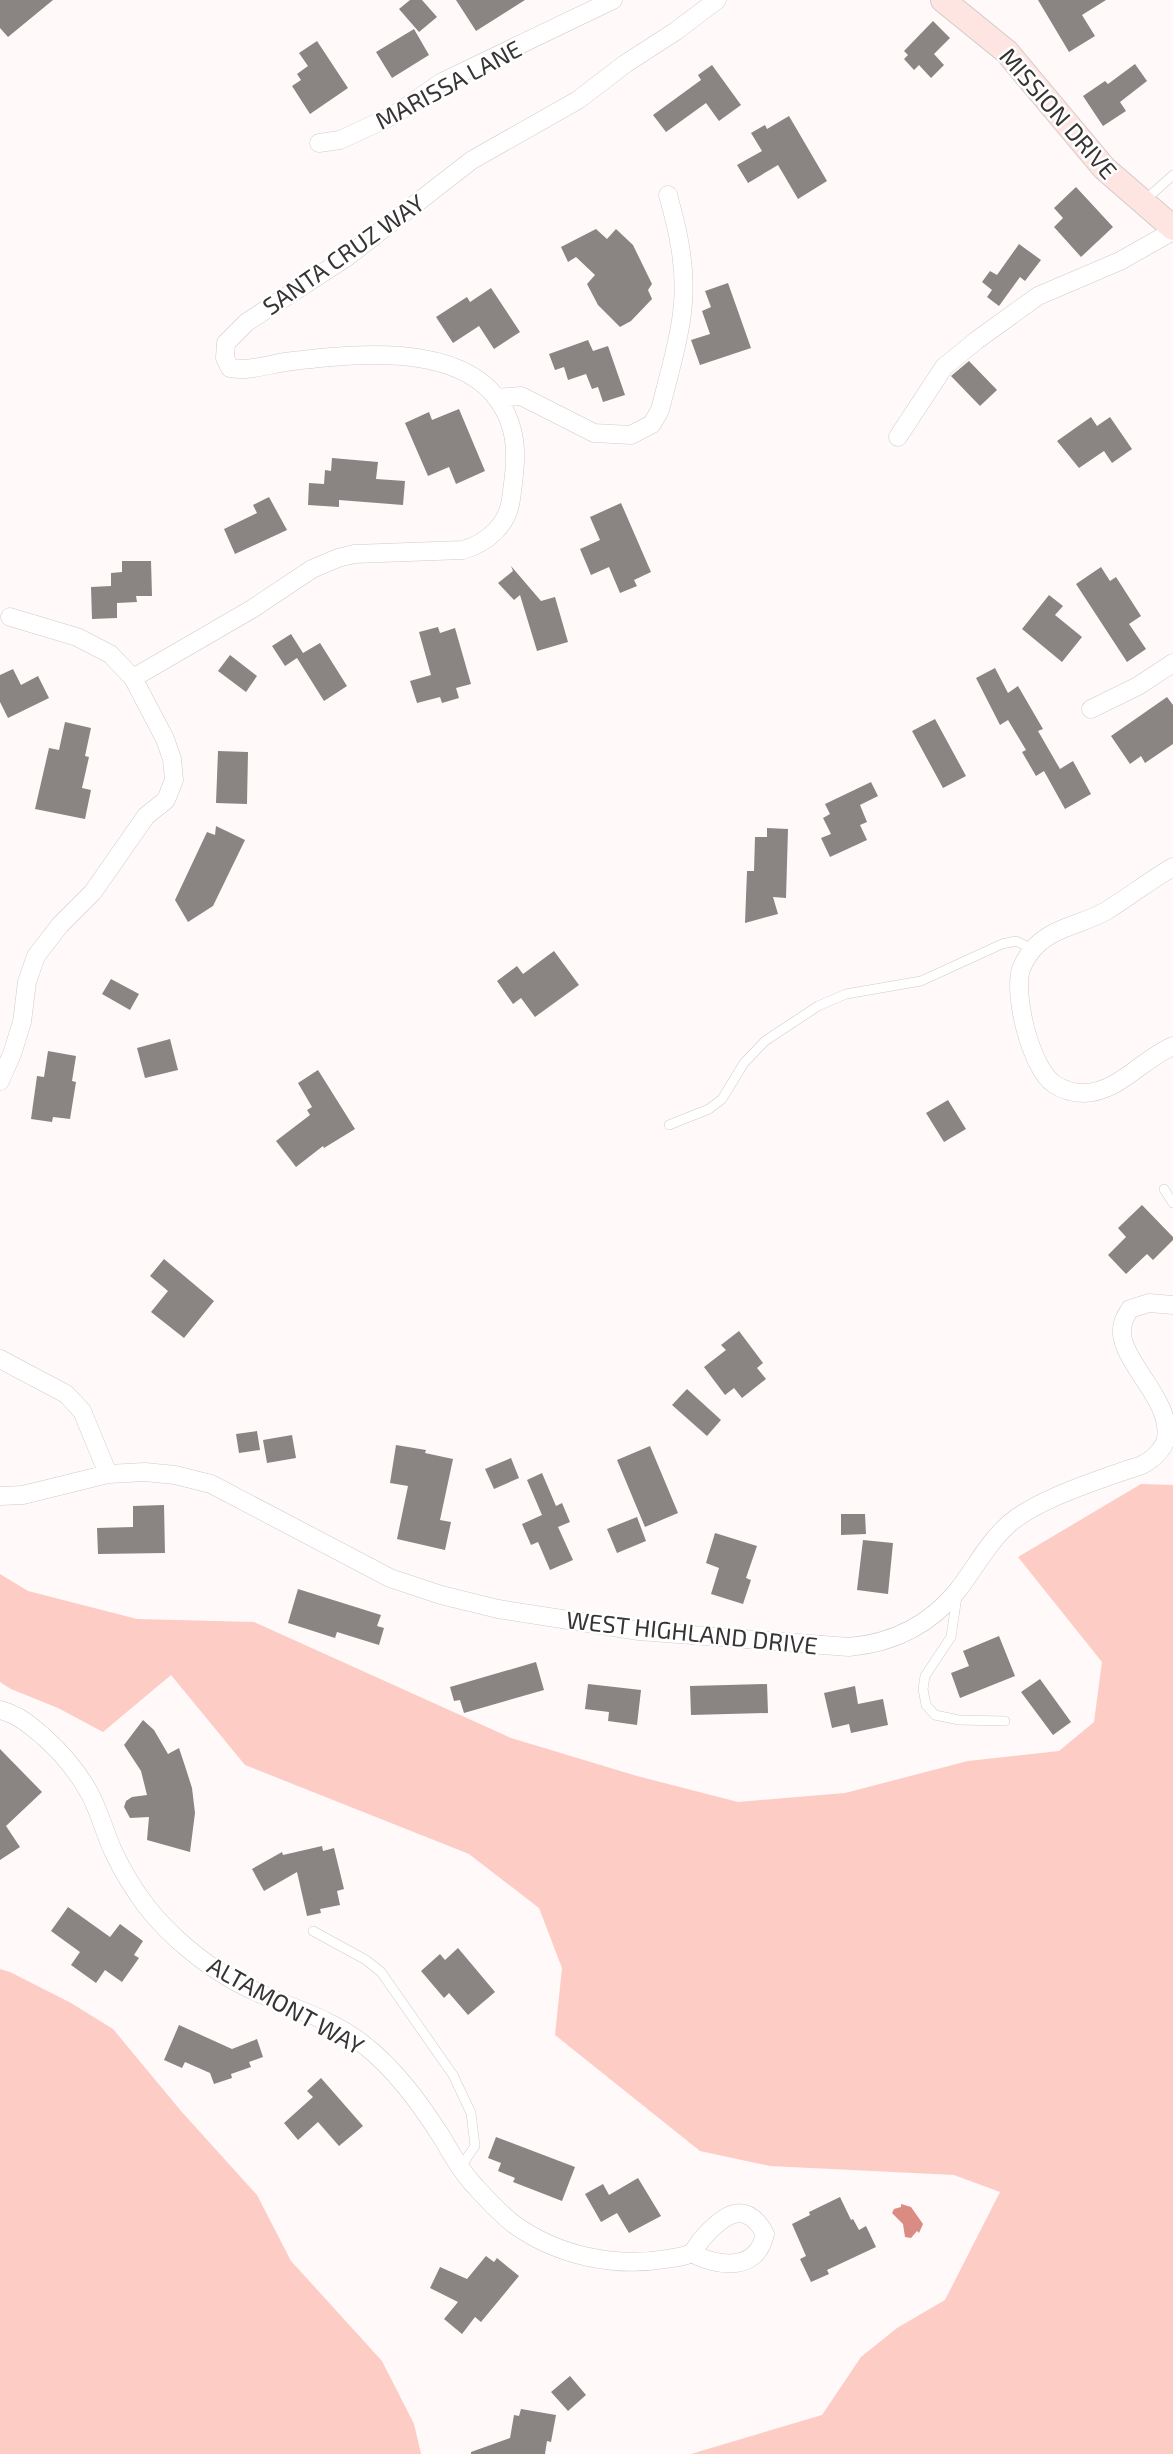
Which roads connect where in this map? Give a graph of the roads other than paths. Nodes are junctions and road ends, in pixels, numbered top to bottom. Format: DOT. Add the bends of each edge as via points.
graph roads {
  1 [pos="613,0"];
  2 [pos="717,0"];
  3 [pos="943,0"];
  4 [pos="319,143"];
  5 [pos="1173,174"];
  6 [pos="668,195"];
  7 [pos="1142,202"];
  8 [pos="1173,229"];
  9 [pos="496,398"];
  10 [pos="898,437"];
  11 [pos="10,617"];
  12 [pos="1173,663"];
  13 [pos="133,678"];
  14 [pos="1091,709"];
  15 [pos="1173,867"];
  16 [pos="1032,949"];
  17 [pos="1173,1046"];
  18 [pos="0,1081"];
  19 [pos="669,1125"];
  20 [pos="1164,1189"];
  21 [pos="1173,1203"];
  22 [pos="1173,1305"];
  23 [pos="0,1359"];
  24 [pos="108,1474"];
  25 [pos="0,1496"];
  26 [pos="958,1591"];
  27 [pos="0,1710"];
  28 [pos="1005,1721"];
  29 [pos="313,1931"];
  30 [pos="460,2168"];
  31 [pos="691,2253"];
  1 -- 4 [label="street, MARISSA LANE" via="442,82 394,115 340,139"];
  2 -- 9 [label="street, SANTA CRUZ WAY" via="578,100 472,160 347,257 247,322 226,344 230,368 240,370 340,356 428,359 463,370"];
  3 -- 7 [label="street, MISSION DRIVE" via="1007,52 1104,168"];
  5 -- 7 [label="lane"];
  6 -- 9 [label="street" via="683,268 683,304 660,410 652,424 631,435 594,433 521,396"];
  7 -- 8 [label="street, MISSION DRIVE"];
  8 -- 10 [label="street" via="1120,261 1038,296 977,340 944,367"];
  9 -- 13 [label="street, SANTA CRUZ WAY" via="512,430 515,468 510,508 485,541 448,552 399,551 338,558 312,569 252,610"];
  11 -- 13 [label="street" via="77,637 110,654"];
  12 -- 14 [label="street"];
  13 -- 18 [label="street" via="165,739 174,780 166,800 146,816 93,892 36,956 22,1021"];
  15 -- 16 [label="street" via="1104,913 1044,938"];
  16 -- 17 [label="street" via="1021,970 1021,1009 1028,1038 1053,1083 1070,1092 1101,1091"];
  16 -- 19 [label="lane" via="1016,941 1002,944 921,981 846,994 818,1006 765,1041 744,1063 722,1099"];
  20 -- 21 [label="lane"];
  22 -- 26 [label="street, WEST HIGHLAND DRIVE" via="1149,1303 1130,1309 1122,1324 1124,1342 1166,1419 1162,1450 1142,1465 1059,1496 1010,1523"];
  23 -- 24 [label="street" via="66,1394 82,1411"];
  24 -- 25 [label="street" via="23,1496"];
  24 -- 26 [label="street, WEST HIGHLAND DRIVE" via="145,1472 211,1484 390,1578 441,1595 498,1609 639,1631 872,1645 928,1622"];
  26 -- 28 [label="lane" via="951,1637 925,1676 926,1705 935,1715 958,1720"];
  27 -- 30 [label="street, ALTAMONT WAY" via="22,1717 65,1756 92,1797 123,1872 165,1927 232,1980 349,2033 397,2075"];
  29 -- 30 [label="lane" via="381,1972 453,2075 471,2113 475,2146"];
  30 -- 31 [label="street, ALTAMONT WAY" via="513,2223 552,2246 593,2258 636,2262"];
}
